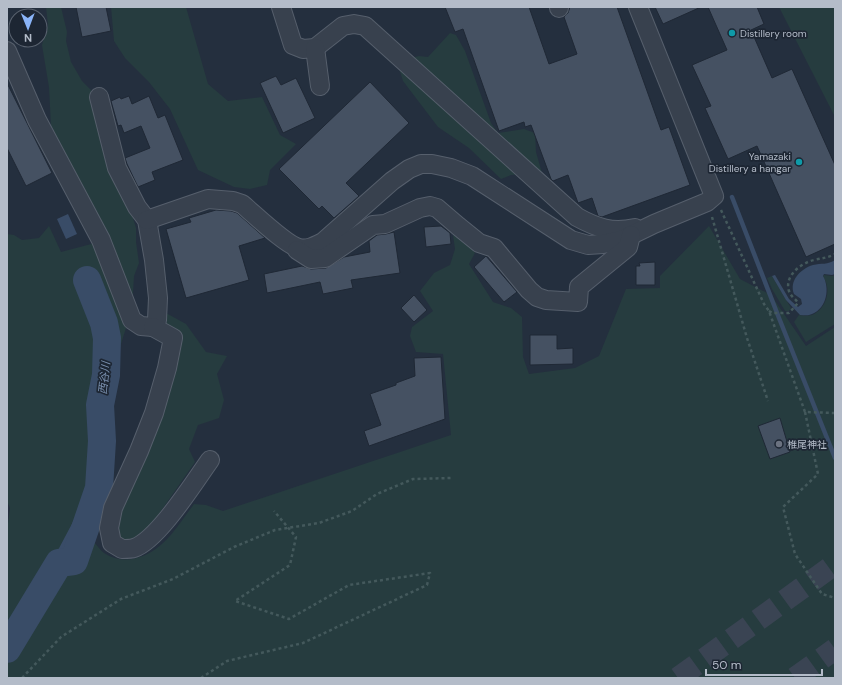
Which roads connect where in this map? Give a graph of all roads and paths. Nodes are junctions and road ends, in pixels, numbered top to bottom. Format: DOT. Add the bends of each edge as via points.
graph roads {
  1 [pos="281,7"];
  2 [pos="638,7"];
  3 [pos="315,48"];
  4 [pos="7,50"];
  5 [pos="320,86"];
  6 [pos="99,97"];
  7 [pos="711,199"];
  8 [pos="147,220"];
  9 [pos="654,224"];
  10 [pos="630,235"];
  11 [pos="289,244"];
  12 [pos="835,254"];
  13 [pos="769,311"];
  14 [pos="153,327"];
  15 [pos="768,401"];
  16 [pos="804,411"];
  17 [pos="835,413"];
  18 [pos="210,460"];
  19 [pos="451,478"];
  20 [pos="274,511"];
  21 [pos="288,527"];
  22 [pos="835,598"];
  23 [pos="22,678"];
  24 [pos="201,678"];
  1 -- 3 [label="street" via="293,45 303,49"];
  2 -- 7 [label="street"];
  3 -- 5 [label="street"];
  3 -- 9 [label="street" via="343,26 366,26 577,217 606,230 626,230"];
  4 -- 14 [label="street" via="38,120 101,240 132,320 141,326"];
  6 -- 8 [label="street" via="117,168"];
  7 -- 9 [label="street"];
  7 -- 13 [label="path"];
  7 -- 15 [label="path" via="747,338"];
  8 -- 11 [label="street" via="208,199 233,201 242,204"];
  8 -- 14 [label="street" via="158,298 157,320"];
  9 -- 10 [label="street"];
  10 -- 11 [label="street" via="621,240 588,246 572,240 472,176 451,168 421,164 392,181 323,242 312,248 300,248"];
  10 -- 11 [label="street" via="628,247 579,287 578,302 537,297 494,248 478,242 437,208 430,206 385,224 373,225 325,258 311,259"];
  12 -- 13 [label="path" via="829,258 809,262 791,275 788,289 798,302 789,312"];
  13 -- 17 [label="path" via="805,412"];
  14 -- 18 [label="street" via="173,338 161,391 146,432 112,508 109,528 112,543 122,549 135,548 147,540 163,525"];
  16 -- 22 [label="path" via="818,474 783,507 795,554 822,594"];
  19 -- 21 [label="path" via="413,479 377,494 352,511 319,523"];
  20 -- 21 [label="path"];
  21 -- 23 [label="path" via="234,547 172,580 121,599 61,637"];
  21 -- 24 [label="path" via="296,537 290,565 235,601 289,619 349,585 430,573 427,585 303,643 227,661"];
}
